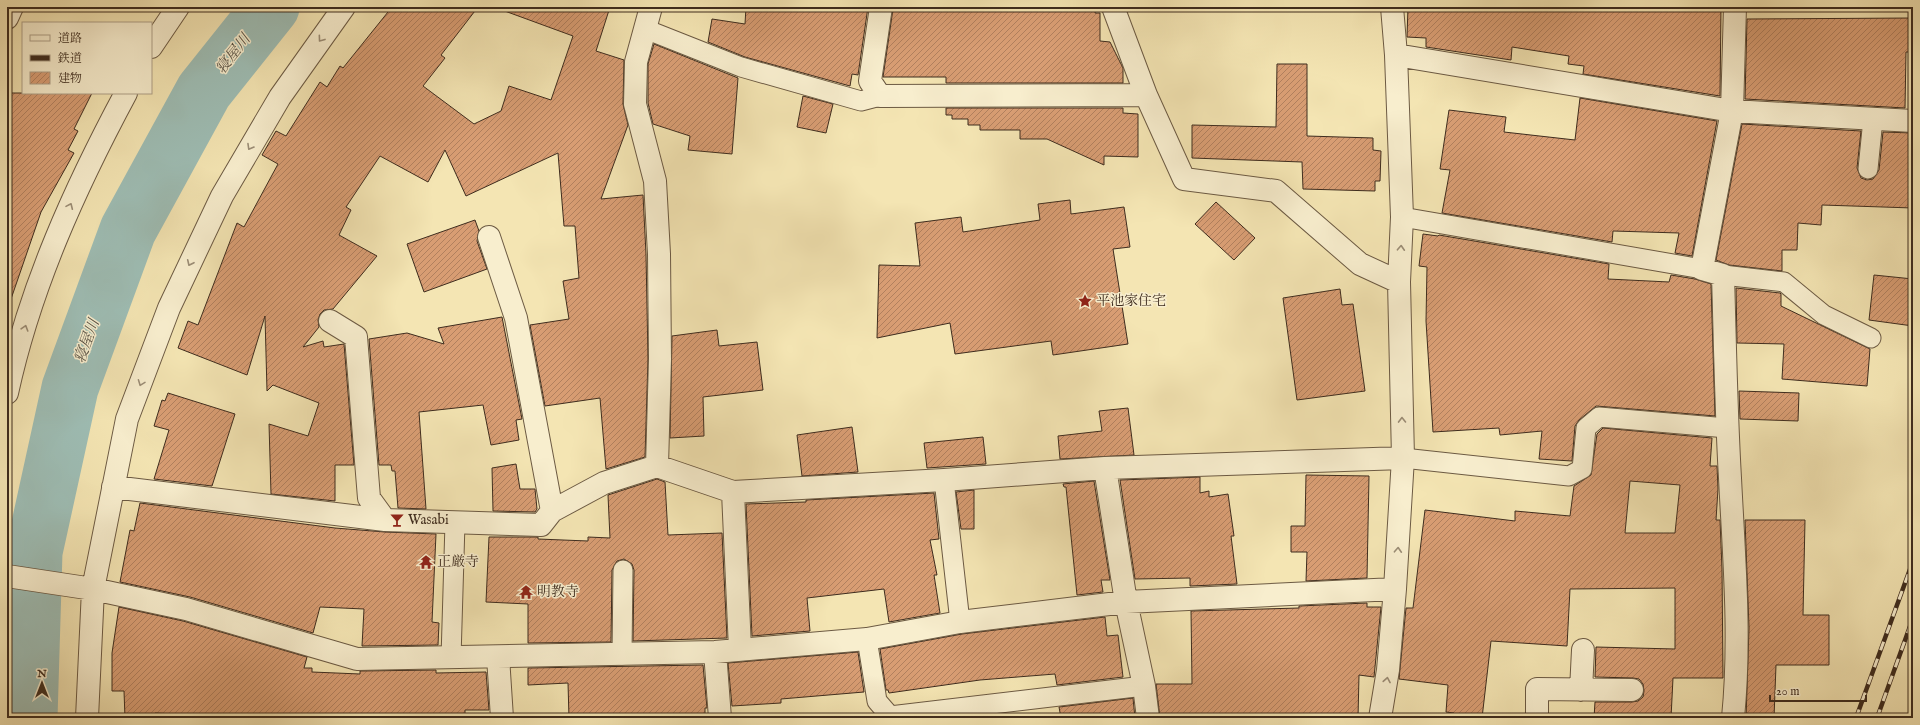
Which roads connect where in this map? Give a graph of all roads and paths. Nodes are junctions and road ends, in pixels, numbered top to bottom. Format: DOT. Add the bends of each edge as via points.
graph roads {
  1 [pos="12,7"];
  2 [pos="178,7"];
  3 [pos="344,7"];
  4 [pos="651,7"];
  5 [pos="882,7"];
  6 [pos="1113,7"];
  7 [pos="1392,7"];
  8 [pos="1735,7"];
  9 [pos="7,18"];
  10 [pos="645,29"];
  11 [pos="152,46"];
  12 [pos="1396,55"];
  13 [pos="125,94"];
  14 [pos="1146,95"];
  15 [pos="880,96"];
  16 [pos="1732,111"];
  17 [pos="1873,118"];
  18 [pos="1913,121"];
  19 [pos="1868,169"];
  20 [pos="1402,217"];
  21 [pos="489,237"];
  22 [pos="1712,272"];
  23 [pos="1399,282"];
  24 [pos="330,321"];
  25 [pos="1871,338"];
  26 [pos="7,393"];
  27 [pos="1727,428"];
  28 [pos="1403,458"];
  29 [pos="658,466"];
  30 [pos="1105,468"];
  31 [pos="944,480"];
  32 [pos="112,487"];
  33 [pos="733,492"];
  34 [pos="552,511"];
  35 [pos="385,520"];
  36 [pos="455,523"];
  37 [pos="623,570"];
  38 [pos="7,576"];
  39 [pos="86,588"];
  40 [pos="1395,589"];
  41 [pos="1126,602"];
  42 [pos="960,622"];
  43 [pos="868,639"];
  44 [pos="740,649"];
  45 [pos="1583,650"];
  46 [pos="715,652"];
  47 [pos="622,655"];
  48 [pos="498,657"];
  49 [pos="450,658"];
  50 [pos="1144,686"];
  51 [pos="1581,690"];
  52 [pos="1632,690"];
  53 [pos="87,718"];
  54 [pos="502,718"];
  55 [pos="720,718"];
  56 [pos="1148,718"];
  57 [pos="1380,718"];
  58 [pos="1537,718"];
  59 [pos="1733,718"];
  1 -- 9 [label="street"];
  2 -- 11 [label="street"];
  3 -- 32 [label="street, one-way" via="280,97 222,196 169,308 132,404"];
  4 -- 10 [label="street"];
  5 -- 15 [label="street" via="870,81"];
  6 -- 14 [label="street"];
  7 -- 12 [label="street"];
  8 -- 16 [label="street"];
  10 -- 15 [label="lane" via="756,71 861,101"];
  10 -- 29 [label="street" via="636,62 635,104 655,181 659,254"];
  12 -- 16 [label="street"];
  12 -- 20 [label="street"];
  26 -- 13 [label="street, one-way" via="47,259 89,163"];
  14 -- 15 [label="street"];
  14 -- 23 [label="street" via="1184,179 1276,191 1360,264"];
  16 -- 17 [label="street"];
  16 -- 22 [label="street"];
  17 -- 18 [label="street"];
  17 -- 19 [label="lane"];
  20 -- 22 [label="lane"];
  23 -- 20 [label="street, one-way"];
  21 -- 34 [label="street" via="516,318"];
  22 -- 25 [label="lane" via="1784,282 1824,315"];
  22 -- 27 [label="street"];
  28 -- 23 [label="street, one-way"];
  24 -- 35 [label="street" via="356,337 369,498"];
  27 -- 28 [label="lane" via="1599,417 1586,428 1582,469 1569,476"];
  27 -- 59 [label="street" via="1736,599 1736,689"];
  28 -- 30 [label="street"];
  40 -- 28 [label="street, one-way"];
  29 -- 33 [label="street"];
  29 -- 34 [label="street" via="604,483"];
  30 -- 31 [label="street"];
  30 -- 41 [label="street"];
  31 -- 33 [label="street"];
  31 -- 42 [label="lane"];
  32 -- 35 [label="street"];
  32 -- 39 [label="street"];
  33 -- 44 [label="street"];
  34 -- 36 [label="street" via="541,526"];
  35 -- 36 [label="street"];
  36 -- 49 [label="lane"];
  37 -- 47 [label="lane"];
  38 -- 39 [label="street"];
  39 -- 49 [label="street" via="186,609 357,659"];
  39 -- 53 [label="street"];
  40 -- 41 [label="street"];
  57 -- 40 [label="street, one-way" via="1388,670"];
  41 -- 42 [label="street"];
  41 -- 50 [label="street"];
  42 -- 43 [label="street"];
  43 -- 44 [label="street"];
  43 -- 50 [label="lane" via="877,701 890,716"];
  44 -- 46 [label="street"];
  45 -- 51 [label="street"];
  46 -- 47 [label="street"];
  46 -- 55 [label="street"];
  47 -- 48 [label="street"];
  48 -- 49 [label="street"];
  48 -- 54 [label="street"];
  50 -- 56 [label="street"];
  51 -- 52 [label="street"];
  51 -- 58 [label="street" via="1537,689"];
}
